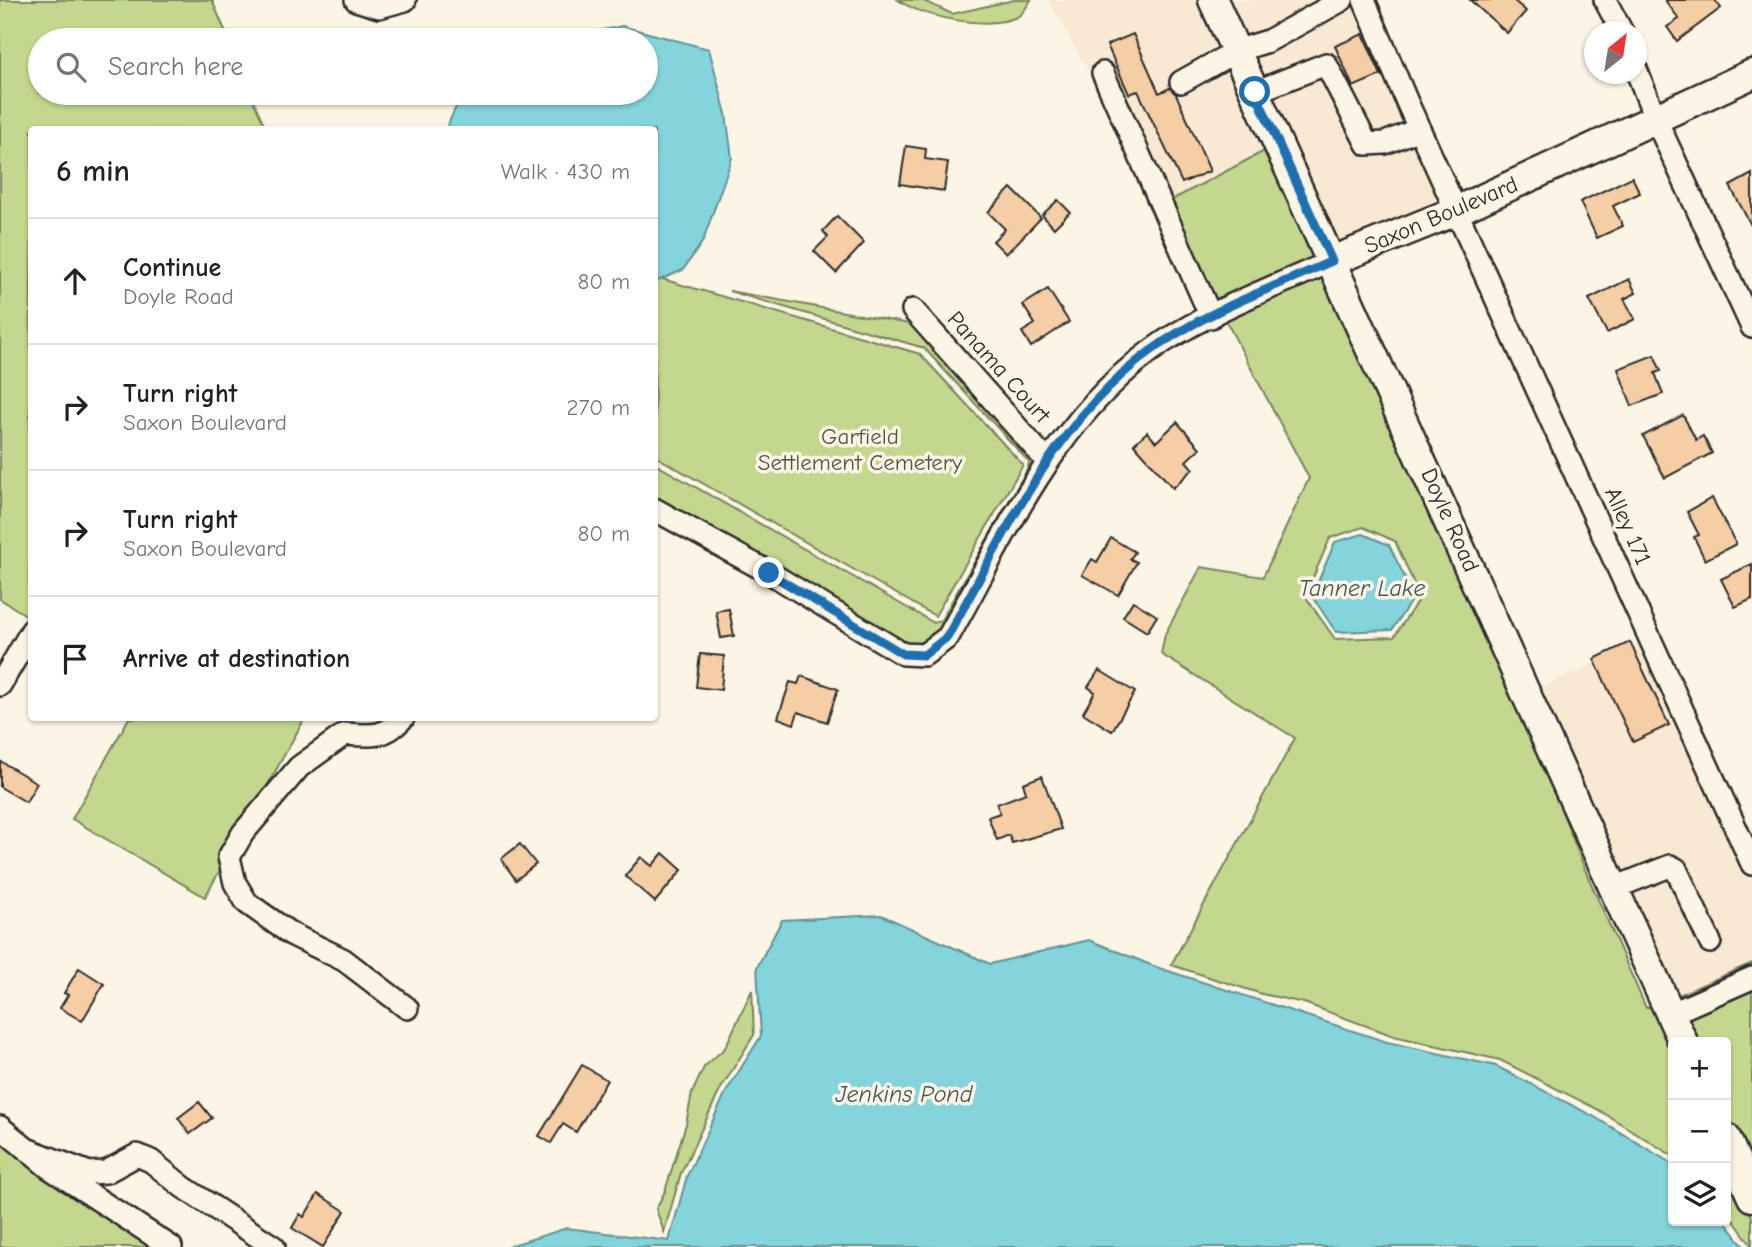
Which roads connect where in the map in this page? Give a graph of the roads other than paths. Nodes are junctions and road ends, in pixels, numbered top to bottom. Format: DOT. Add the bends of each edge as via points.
graph roads {
  1 [pos="356,0"];
  2 [pos="405,0"];
  3 [pos="1213,0"];
  4 [pos="1342,0"];
  5 [pos="1364,0"];
  6 [pos="1605,0"];
  7 [pos="1616,21"];
  8 [pos="1236,51"];
  9 [pos="1103,73"];
  10 [pos="1752,74"];
  11 [pos="1181,82"];
  12 [pos="1642,84"];
  13 [pos="1255,92"];
  14 [pos="1656,120"];
  15 [pos="1419,129"];
  16 [pos="1456,211"];
  17 [pos="1332,261"];
  18 [pos="913,310"];
  19 [pos="1211,317"];
  20 [pos="1752,327"];
  21 [pos="1046,460"];
  22 [pos="658,511"];
  23 [pos="28,637"];
  24 [pos="0,685"];
  25 [pos="400,721"];
  26 [pos="1752,864"];
  27 [pos="1614,888"];
  28 [pos="1710,942"];
  29 [pos="1752,978"];
  30 [pos="407,1008"];
  31 [pos="1670,1014"];
  32 [pos="1681,1037"];
  33 [pos="0,1127"];
  34 [pos="1731,1149"];
  35 [pos="29,1150"];
  36 [pos="1752,1197"];
  37 [pos="171,1247"];
  38 [pos="274,1247"];
  1 -- 2 [label="street" via="379,7"];
  3 -- 8 [label="main road, Doyle Road"];
  4 -- 8 [label="street" via="1268,41"];
  5 -- 15 [label="street, Alley 171"];
  6 -- 7 [label="street"];
  8 -- 11 [label="street"];
  8 -- 13 [label="main road, Doyle Road"];
  9 -- 19 [label="street"];
  10 -- 14 [label="main road, Saxon Boulevard"];
  12 -- 14 [label="street"];
  13 -- 15 [label="street" via="1326,64 1367,144 1385,143"];
  13 -- 17 [label="main road, Doyle Road"];
  14 -- 16 [label="main road, Saxon Boulevard"];
  14 -- 20 [label="street"];
  15 -- 16 [label="street, Alley 171"];
  16 -- 17 [label="main road, Saxon Boulevard"];
  16 -- 26 [label="street, Alley 171"];
  17 -- 19 [label="street, Saxon Boulevard"];
  17 -- 27 [label="main road, Doyle Road"];
  18 -- 21 [label="street, Panama Court"];
  19 -- 21 [label="street, Saxon Boulevard" via="1165,341 1124,374 1083,413"];
  21 -- 22 [label="street, Saxon Boulevard" via="947,637 924,655 903,654"];
  23 -- 24 [label="street"];
  25 -- 30 [label="street" via="391,731 345,734 299,767 243,833 229,857 235,883 247,903 292,934 344,960"];
  27 -- 28 [label="street" via="1670,866 1676,869"];
  27 -- 31 [label="main road, Doyle Road"];
  29 -- 31 [label="street"];
  31 -- 32 [label="main road, Doyle Road"];
  33 -- 35 [label="street"];
  34 -- 36 [label="main road"];
  35 -- 37 [label="street"];
  35 -- 38 [label="street" via="89,1173 106,1172 137,1156 151,1161"];
}
